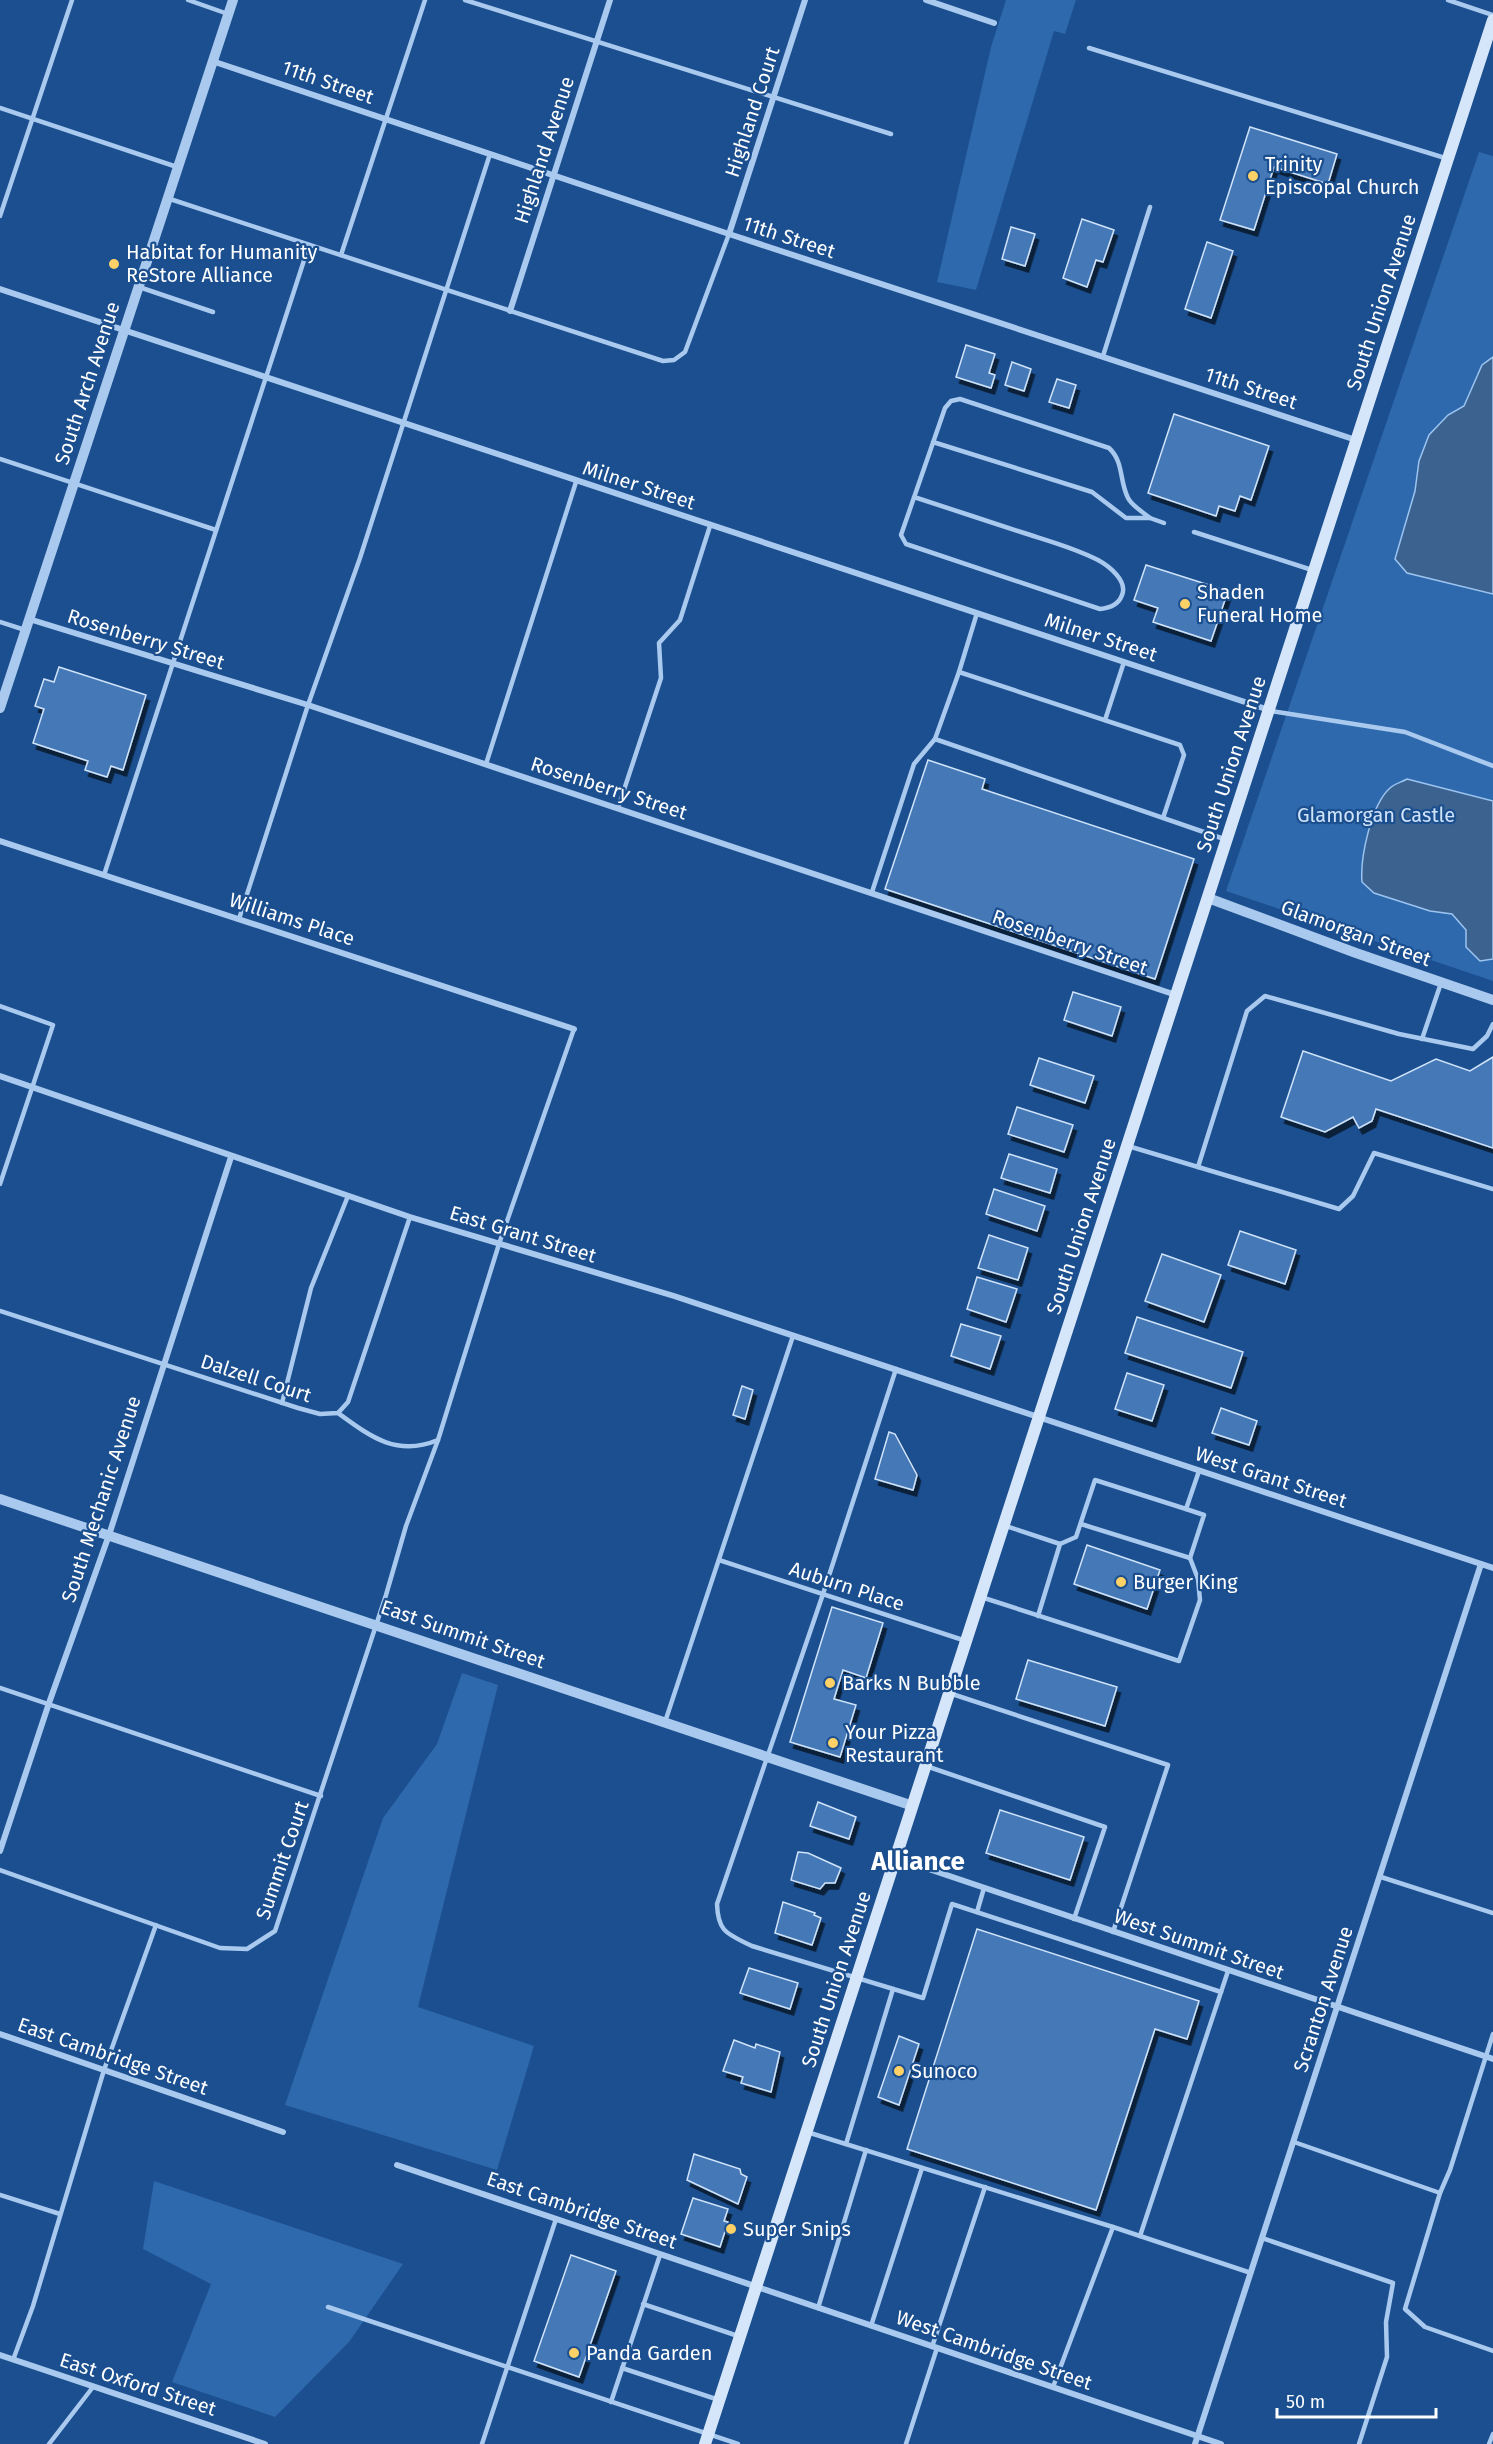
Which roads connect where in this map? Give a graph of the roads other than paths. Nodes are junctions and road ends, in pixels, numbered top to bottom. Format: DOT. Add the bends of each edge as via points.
graph roads {
  1 [pos="72,0"];
  2 [pos="188,0"];
  3 [pos="233,0"];
  4 [pos="425,0"];
  5 [pos="465,0"];
  6 [pos="610,0"];
  7 [pos="805,0"];
  8 [pos="926,0"];
  9 [pos="1448,0"];
  10 [pos="228,14"];
  11 [pos="1493,15"];
  12 [pos="1493,20"];
  13 [pos="994,23"];
  14 [pos="597,40"];
  15 [pos="1089,48"];
  16 [pos="212,61"];
  17 [pos="774,98"];
  18 [pos="0,108"];
  19 [pos="33,118"];
  20 [pos="385,119"];
  21 [pos="891,134"];
  22 [pos="490,154"];
  23 [pos="1448,159"];
  24 [pos="177,167"];
  25 [pos="553,175"];
  26 [pos="167,198"];
  27 [pos="1150,207"];
  28 [pos="0,216"];
  29 [pos="729,234"];
  30 [pos="309,245"];
  31 [pos="341,255"];
  32 [pos="138,287"];
  33 [pos="0,289"];
  34 [pos="446,290"];
  35 [pos="510,311"];
  36 [pos="213,312"];
  37 [pos="123,332"];
  38 [pos="1103,356"];
  39 [pos="264,378"];
  40 [pos="403,424"];
  41 [pos="1357,440"];
  42 [pos="933,442"];
  43 [pos="0,459"];
  44 [pos="576,482"];
  45 [pos="73,485"];
  46 [pos="914,497"];
  47 [pos="1150,518"];
  48 [pos="1164,523"];
  49 [pos="710,526"];
  50 [pos="216,530"];
  51 [pos="1194,532"];
  52 [pos="1314,571"];
  53 [pos="977,613"];
  54 [pos="0,622"];
  55 [pos="27,625"];
  56 [pos="1124,662"];
  57 [pos="173,665"];
  58 [pos="959,672"];
  59 [pos="308,705"];
  60 [pos="0,708"];
  61 [pos="1269,710"];
  62 [pos="1105,720"];
  63 [pos="935,739"];
  64 [pos="486,764"];
  65 [pos="1493,766"];
  66 [pos="618,808"];
  67 [pos="1164,818"];
  68 [pos="1227,840"];
  69 [pos="0,841"];
  70 [pos="104,875"];
  71 [pos="872,892"];
  72 [pos="1208,898"];
  73 [pos="239,919"];
  74 [pos="1441,983"];
  75 [pos="1177,996"];
  76 [pos="1493,1000"];
  77 [pos="0,1006"];
  78 [pos="1493,1024"];
  79 [pos="574,1029"];
  80 [pos="1422,1040"];
  81 [pos="0,1076"];
  82 [pos="34,1088"];
  83 [pos="1128,1146"];
  84 [pos="231,1157"];
  85 [pos="1198,1167"];
  86 [pos="0,1184"];
  87 [pos="1493,1189"];
  88 [pos="348,1196"];
  89 [pos="410,1218"];
  90 [pos="499,1244"];
  91 [pos="0,1311"];
  92 [pos="793,1336"];
  93 [pos="163,1364"];
  94 [pos="896,1369"];
  95 [pos="282,1403"];
  96 [pos="338,1413"];
  97 [pos="1039,1416"];
  98 [pos="438,1440"];
  99 [pos="1199,1471"];
  100 [pos="0,1499"];
  101 [pos="1186,1509"];
  102 [pos="1081,1524"];
  103 [pos="1004,1525"];
  104 [pos="109,1534"];
  105 [pos="1060,1544"];
  106 [pos="1190,1558"];
  107 [pos="719,1560"];
  108 [pos="1481,1564"];
  109 [pos="1493,1568"];
  110 [pos="823,1594"];
  111 [pos="980,1597"];
  112 [pos="1038,1616"];
  113 [pos="375,1623"];
  114 [pos="966,1641"];
  115 [pos="0,1688"];
  116 [pos="949,1693"];
  117 [pos="49,1703"];
  118 [pos="665,1722"];
  119 [pos="766,1757"];
  120 [pos="926,1766"];
  121 [pos="321,1796"];
  122 [pos="913,1806"];
  123 [pos="0,1851"];
  124 [pos="896,1858"];
  125 [pos="0,1870"];
  126 [pos="1381,1877"];
  127 [pos="984,1888"];
  128 [pos="977,1912"];
  129 [pos="1493,1912"];
  130 [pos="1074,1919"];
  131 [pos="156,1925"];
  132 [pos="1113,1932"];
  133 [pos="1228,1971"];
  134 [pos="856,1978"];
  135 [pos="893,1989"];
  136 [pos="1221,1992"];
  137 [pos="1337,2008"];
  138 [pos="0,2034"];
  139 [pos="1493,2034"];
  140 [pos="1485,2056"];
  141 [pos="1493,2059"];
  142 [pos="104,2070"];
  143 [pos="283,2132"];
  144 [pos="807,2132"];
  145 [pos="1294,2142"];
  146 [pos="846,2144"];
  147 [pos="866,2150"];
  148 [pos="397,2165"];
  149 [pos="922,2168"];
  150 [pos="986,2187"];
  151 [pos="1440,2193"];
  152 [pos="0,2195"];
  153 [pos="60,2214"];
  154 [pos="556,2219"];
  155 [pos="1113,2227"];
  156 [pos="1140,2236"];
  157 [pos="1262,2238"];
  158 [pos="660,2255"];
  159 [pos="1251,2273"];
  160 [pos="756,2288"];
  161 [pos="643,2304"];
  162 [pos="328,2307"];
  163 [pos="818,2308"];
  164 [pos="871,2326"];
  165 [pos="740,2337"];
  166 [pos="935,2348"];
  167 [pos="1493,2351"];
  168 [pos="0,2355"];
  169 [pos="13,2360"];
  170 [pos="507,2367"];
  171 [pos="622,2368"];
  172 [pos="93,2387"];
  173 [pos="1053,2388"];
  174 [pos="720,2400"];
  175 [pos="611,2402"];
  176 [pos="1493,2434"];
  177 [pos="1197,2436"];
  178 [pos="707,2439"];
  179 [pos="261,2443"];
  180 [pos="49,2444"];
  181 [pos="482,2444"];
  182 [pos="738,2444"];
  183 [pos="906,2444"];
  184 [pos="1195,2444"];
  185 [pos="1221,2444"];
  186 [pos="1359,2444"];
  187 [pos="1489,2444"];
  1 -- 19 [label="lane"];
  2 -- 10 [label="lane"];
  3 -- 10 [label="street, South Arch Avenue"];
  4 -- 20 [label="lane"];
  5 -- 14 [label="lane"];
  6 -- 14 [label="street, Highland Avenue"];
  7 -- 17 [label="street, Highland Court"];
  8 -- 13 [label="street"];
  9 -- 11 [label="lane"];
  10 -- 16 [label="street, South Arch Avenue"];
  12 -- 23 [label="main road, South Union Avenue"];
  14 -- 17 [label="lane"];
  14 -- 25 [label="street, Highland Avenue"];
  15 -- 23 [label="lane"];
  16 -- 20 [label="street, 11th Street"];
  16 -- 24 [label="street, South Arch Avenue"];
  17 -- 21 [label="lane"];
  17 -- 29 [label="street, Highland Court"];
  18 -- 19 [label="lane"];
  19 -- 24 [label="lane"];
  19 -- 28 [label="lane"];
  20 -- 22 [label="street, 11th Street"];
  20 -- 31 [label="lane"];
  22 -- 25 [label="street, 11th Street"];
  22 -- 34 [label="lane"];
  23 -- 41 [label="main road, South Union Avenue"];
  24 -- 26 [label="street, South Arch Avenue"];
  25 -- 29 [label="street, 11th Street"];
  25 -- 35 [label="street, Highland Avenue"];
  26 -- 30 [label="lane"];
  26 -- 32 [label="street, South Arch Avenue"];
  27 -- 38 [label="lane"];
  29 -- 35 [label="lane" via="695,331 685,352 674,360 663,361"];
  29 -- 38 [label="street, 11th Street"];
  30 -- 31 [label="lane"];
  30 -- 39 [label="lane"];
  31 -- 34 [label="lane"];
  32 -- 36 [label="lane"];
  32 -- 37 [label="street, South Arch Avenue"];
  33 -- 37 [label="street, Milner Street"];
  34 -- 35 [label="lane"];
  34 -- 40 [label="lane"];
  37 -- 39 [label="street, Milner Street"];
  37 -- 45 [label="street, South Arch Avenue"];
  38 -- 41 [label="street, 11th Street"];
  39 -- 40 [label="street, Milner Street"];
  39 -- 50 [label="lane"];
  40 -- 44 [label="street, Milner Street"];
  40 -- 59 [label="lane"];
  41 -- 52 [label="main road, South Union Avenue"];
  42 -- 46 [label="lane"];
  42 -- 47 [label="lane" via="1092,492 1126,518"];
  42 -- 47 [label="lane" via="945,408 960,399 1109,448 1121,465 1129,499"];
  43 -- 45 [label="lane"];
  44 -- 49 [label="street, Milner Street"];
  44 -- 64 [label="lane"];
  45 -- 50 [label="lane"];
  45 -- 55 [label="street, South Arch Avenue"];
  46 -- 46 [label="lane" via="901,535 906,544 1101,609 1119,601 1124,592 1117,575 1099,561 1068,547"];
  47 -- 48 [label="lane"];
  49 -- 53 [label="street, Milner Street"];
  49 -- 66 [label="lane" via="680,620 659,643 661,678"];
  50 -- 57 [label="lane"];
  51 -- 52 [label="lane"];
  52 -- 61 [label="main road, South Union Avenue"];
  53 -- 56 [label="street, Milner Street"];
  53 -- 58 [label="lane"];
  54 -- 55 [label="lane"];
  55 -- 57 [label="street, Rosenberry Street"];
  55 -- 60 [label="street, South Arch Avenue"];
  56 -- 61 [label="street, Milner Street"];
  56 -- 62 [label="lane"];
  57 -- 59 [label="street, Rosenberry Street"];
  57 -- 70 [label="lane"];
  58 -- 62 [label="lane"];
  58 -- 63 [label="lane"];
  59 -- 64 [label="street, Rosenberry Street"];
  59 -- 73 [label="lane"];
  61 -- 65 [label="lane" via="1405,732"];
  61 -- 68 [label="main road, South Union Avenue"];
  62 -- 67 [label="lane" via="1180,745 1184,755"];
  63 -- 67 [label="lane"];
  63 -- 71 [label="lane" via="914,764"];
  64 -- 66 [label="street, Rosenberry Street"];
  66 -- 71 [label="street, Rosenberry Street"];
  67 -- 68 [label="lane"];
  68 -- 72 [label="main road, South Union Avenue"];
  69 -- 70 [label="street, Williams Place"];
  70 -- 73 [label="street, Williams Place"];
  71 -- 75 [label="street, Rosenberry Street"];
  72 -- 74 [label="street, Glamorgan Street"];
  72 -- 75 [label="main road, South Union Avenue"];
  73 -- 79 [label="street, Williams Place"];
  74 -- 76 [label="street, Glamorgan Street"];
  74 -- 80 [label="lane"];
  75 -- 83 [label="main road, South Union Avenue"];
  77 -- 82 [label="lane" via="53,1025"];
  78 -- 80 [label="lane" via="1473,1049"];
  79 -- 90 [label="lane, Summit Court"];
  80 -- 85 [label="lane" via="1265,996 1247,1011"];
  81 -- 82 [label="street, East Grant Street"];
  82 -- 84 [label="street, East Grant Street"];
  82 -- 86 [label="lane"];
  83 -- 85 [label="lane"];
  83 -- 97 [label="main road, South Union Avenue"];
  84 -- 88 [label="street, East Grant Street"];
  84 -- 93 [label="street, South Mechanic Avenue"];
  85 -- 87 [label="lane" via="1339,1209 1353,1196 1374,1153"];
  88 -- 89 [label="street, East Grant Street"];
  88 -- 95 [label="lane" via="311,1288"];
  89 -- 90 [label="street, East Grant Street"];
  89 -- 96 [label="lane" via="348,1402"];
  90 -- 92 [label="street, East Grant Street"];
  90 -- 98 [label="lane, Summit Court"];
  91 -- 93 [label="lane, Dalzell Court"];
  92 -- 94 [label="street, East Grant Street"];
  92 -- 107 [label="lane"];
  93 -- 95 [label="lane, Dalzell Court"];
  93 -- 104 [label="street, South Mechanic Avenue"];
  94 -- 97 [label="street, East Grant Street"];
  94 -- 110 [label="lane"];
  95 -- 96 [label="lane, Dalzell Court" via="320,1414"];
  96 -- 98 [label="lane" via="370,1436 397,1445 419,1448"];
  97 -- 99 [label="street, West Grant Street"];
  97 -- 103 [label="main road, South Union Avenue"];
  98 -- 113 [label="lane, Summit Court"];
  99 -- 101 [label="lane"];
  99 -- 108 [label="street, West Grant Street"];
  100 -- 104 [label="street, East Summit Street"];
  101 -- 102 [label="lane" via="1095,1480"];
  101 -- 106 [label="lane" via="1204,1515"];
  102 -- 105 [label="lane" via="1076,1537"];
  102 -- 106 [label="lane"];
  103 -- 105 [label="lane"];
  103 -- 111 [label="main road, South Union Avenue"];
  104 -- 113 [label="street, East Summit Street"];
  104 -- 117 [label="street, South Mechanic Avenue"];
  105 -- 112 [label="lane"];
  106 -- 112 [label="lane" via="1200,1600 1179,1661"];
  107 -- 110 [label="lane, Auburn Place"];
  107 -- 118 [label="lane"];
  108 -- 109 [label="street, West Grant Street"];
  108 -- 126 [label="street, Scranton Avenue"];
  110 -- 114 [label="lane, Auburn Place"];
  110 -- 119 [label="lane"];
  111 -- 112 [label="lane"];
  111 -- 114 [label="main road, South Union Avenue"];
  113 -- 118 [label="street, East Summit Street"];
  113 -- 121 [label="lane, Summit Court"];
  114 -- 116 [label="main road, South Union Avenue"];
  115 -- 117 [label="lane"];
  116 -- 120 [label="main road, South Union Avenue"];
  116 -- 132 [label="lane" via="1168,1765"];
  117 -- 121 [label="lane"];
  117 -- 123 [label="street, South Mechanic Avenue"];
  118 -- 119 [label="street, East Summit Street"];
  119 -- 122 [label="street, East Summit Street"];
  119 -- 134 [label="lane" via="717,1904 718,1923 728,1934 753,1946"];
  120 -- 122 [label="main road, South Union Avenue"];
  120 -- 130 [label="lane" via="1105,1827"];
  121 -- 131 [label="lane, Summit Court" via="275,1931 247,1949 220,1948"];
  122 -- 124 [label="main road, South Union Avenue"];
  124 -- 127 [label="street, West Summit Street"];
  124 -- 134 [label="main road, South Union Avenue"];
  125 -- 131 [label="lane, Summit Court"];
  126 -- 129 [label="lane"];
  126 -- 137 [label="street, Scranton Avenue"];
  127 -- 128 [label="lane"];
  127 -- 130 [label="street, West Summit Street"];
  128 -- 135 [label="lane" via="952,1904 923,1998"];
  128 -- 136 [label="lane"];
  130 -- 132 [label="street, West Summit Street"];
  131 -- 142 [label="lane"];
  132 -- 133 [label="street, West Summit Street"];
  133 -- 136 [label="lane"];
  133 -- 137 [label="street, West Summit Street"];
  134 -- 135 [label="lane"];
  134 -- 144 [label="main road, South Union Avenue"];
  135 -- 146 [label="lane"];
  136 -- 156 [label="lane"];
  137 -- 140 [label="street, West Summit Street"];
  137 -- 145 [label="street, Scranton Avenue"];
  138 -- 142 [label="street, East Cambridge Street"];
  139 -- 140 [label="lane"];
  140 -- 141 [label="street, West Summit Street"];
  140 -- 151 [label="lane"];
  142 -- 143 [label="street, East Cambridge Street"];
  142 -- 153 [label="lane"];
  144 -- 146 [label="lane"];
  144 -- 160 [label="main road, South Union Avenue"];
  145 -- 151 [label="lane"];
  145 -- 157 [label="street, Scranton Avenue"];
  146 -- 147 [label="lane"];
  147 -- 149 [label="lane"];
  147 -- 163 [label="lane"];
  148 -- 154 [label="street, East Cambridge Street"];
  149 -- 150 [label="lane"];
  149 -- 164 [label="lane"];
  150 -- 155 [label="lane"];
  150 -- 166 [label="lane"];
  151 -- 167 [label="lane" via="1405,2309 1425,2327"];
  152 -- 153 [label="lane"];
  153 -- 169 [label="lane"];
  154 -- 158 [label="street, East Cambridge Street"];
  154 -- 170 [label="lane"];
  155 -- 156 [label="lane"];
  155 -- 173 [label="lane"];
  156 -- 159 [label="lane"];
  157 -- 159 [label="street, Scranton Avenue"];
  157 -- 186 [label="lane" via="1393,2283 1386,2322 1387,2357"];
  158 -- 160 [label="street, East Cambridge Street"];
  158 -- 161 [label="lane"];
  159 -- 177 [label="street, Scranton Avenue"];
  160 -- 163 [label="street, West Cambridge Street"];
  160 -- 165 [label="main road, South Union Avenue"];
  161 -- 165 [label="lane"];
  161 -- 171 [label="lane"];
  162 -- 170 [label="lane"];
  163 -- 164 [label="street, West Cambridge Street"];
  164 -- 166 [label="street, West Cambridge Street"];
  165 -- 174 [label="main road, South Union Avenue"];
  166 -- 173 [label="street, West Cambridge Street"];
  166 -- 183 [label="lane"];
  168 -- 169 [label="street, East Oxford Street"];
  169 -- 172 [label="street, East Oxford Street"];
  170 -- 175 [label="lane"];
  170 -- 181 [label="lane"];
  171 -- 174 [label="lane"];
  171 -- 175 [label="lane"];
  172 -- 179 [label="street, East Oxford Street"];
  172 -- 180 [label="lane"];
  173 -- 177 [label="street, West Cambridge Street"];
  174 -- 178 [label="main road, South Union Avenue"];
  175 -- 178 [label="lane"];
  176 -- 187 [label="lane"];
  177 -- 184 [label="street, Scranton Avenue"];
  177 -- 185 [label="street, West Cambridge Street"];
  178 -- 182 [label="lane"];
}
